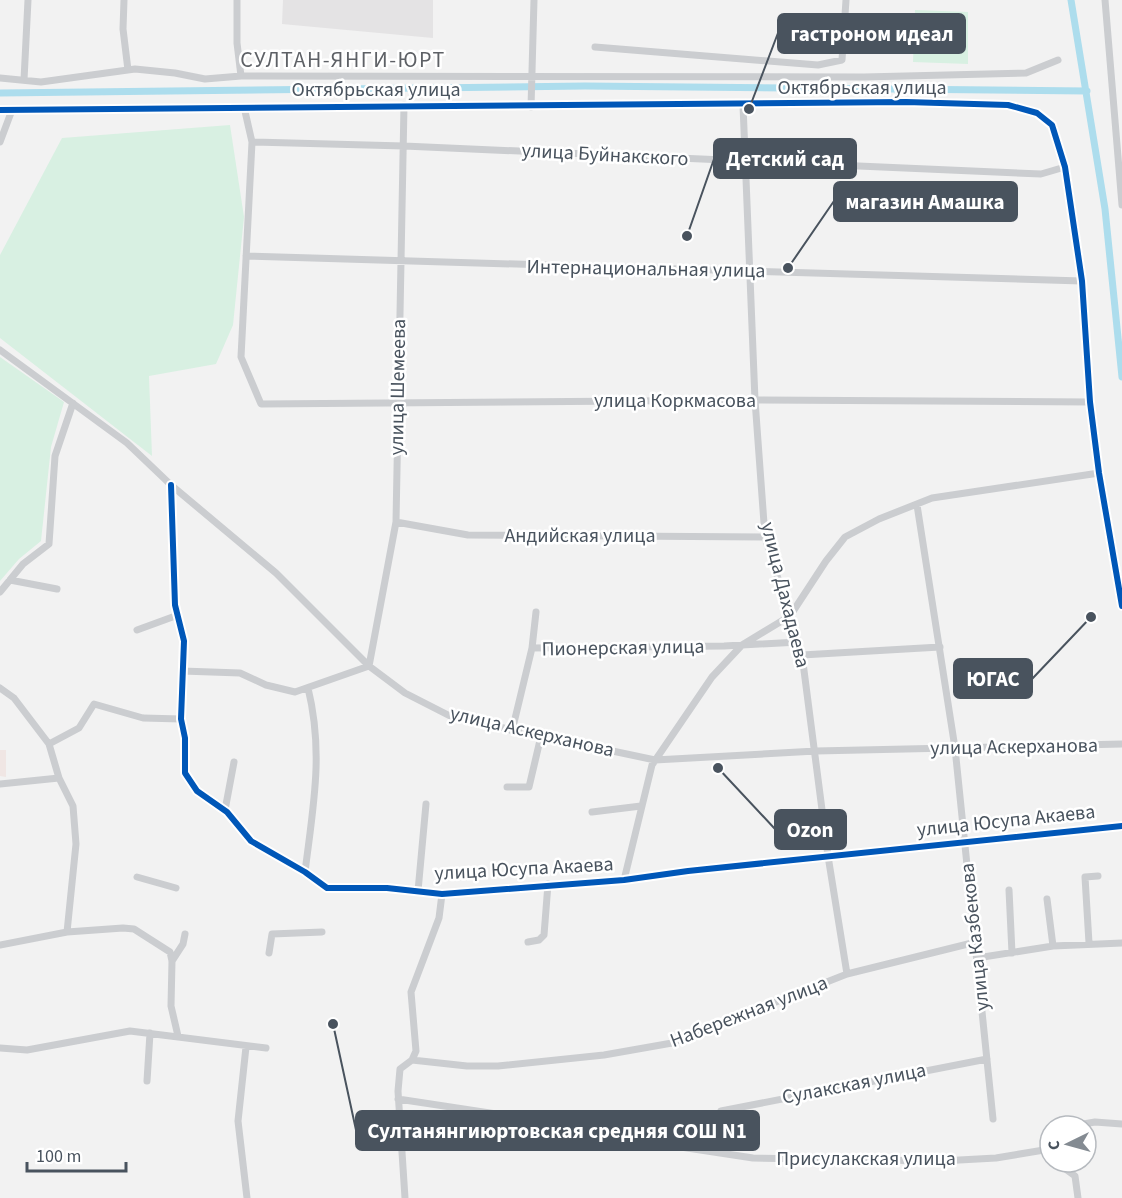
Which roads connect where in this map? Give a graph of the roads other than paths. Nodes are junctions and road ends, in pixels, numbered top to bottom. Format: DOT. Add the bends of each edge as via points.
graph roads {
  1 [pos="28,0"];
  2 [pos="124,0"];
  3 [pos="237,0"];
  4 [pos="534,0"];
  5 [pos="846,0"];
  6 [pos="1105,0"];
  7 [pos="595,47"];
  8 [pos="1058,60"];
  9 [pos="128,70"];
  10 [pos="531,75"];
  11 [pos="241,76"];
  12 [pos="0,78"];
  13 [pos="24,80"];
  14 [pos="1118,97"];
  15 [pos="404,105"];
  16 [pos="743,105"];
  17 [pos="244,107"];
  18 [pos="531,107"];
  19 [pos="0,110"];
  20 [pos="12,110"];
  21 [pos="0,142"];
  22 [pos="252,142"];
  23 [pos="404,146"];
  24 [pos="746,161"];
  25 [pos="1065,167"];
  26 [pos="1122,204"];
  27 [pos="246,256"];
  28 [pos="400,263"];
  29 [pos="749,272"];
  30 [pos="1082,281"];
  31 [pos="0,350"];
  32 [pos="755,400"];
  33 [pos="397,402"];
  34 [pos="1090,402"];
  35 [pos="73,403"];
  36 [pos="1099,473"];
  37 [pos="171,486"];
  38 [pos="917,506"];
  39 [pos="396,522"];
  40 [pos="765,537"];
  41 [pos="10,580"];
  42 [pos="57,589"];
  43 [pos="0,592"];
  44 [pos="1122,606"];
  45 [pos="536,612"];
  46 [pos="178,615"];
  47 [pos="790,616"];
  48 [pos="137,630"];
  49 [pos="799,642"];
  50 [pos="742,645"];
  51 [pos="940,647"];
  52 [pos="532,648"];
  53 [pos="802,655"];
  54 [pos="369,666"];
  55 [pos="182,671"];
  56 [pos="0,688"];
  57 [pos="308,688"];
  58 [pos="181,719"];
  59 [pos="512,730"];
  60 [pos="541,736"];
  61 [pos="49,744"];
  62 [pos="1122,744"];
  63 [pos="955,748"];
  64 [pos="816,751"];
  65 [pos="655,760"];
  66 [pos="234,762"];
  67 [pos="59,778"];
  68 [pos="0,784"];
  69 [pos="507,787"];
  70 [pos="426,804"];
  71 [pos="642,806"];
  72 [pos="225,810"];
  73 [pos="592,812"];
  74 [pos="1122,826"];
  75 [pos="965,842"];
  76 [pos="828,856"];
  77 [pos="305,872"];
  78 [pos="1098,876"];
  79 [pos="137,877"];
  80 [pos="624,880"];
  81 [pos="548,884"];
  82 [pos="176,888"];
  83 [pos="1009,890"];
  84 [pos="418,891"];
  85 [pos="442,894"];
  86 [pos="1047,899"];
  87 [pos="67,932"];
  88 [pos="322,932"];
  89 [pos="185,934"];
  90 [pos="528,942"];
  91 [pos="976,942"];
  92 [pos="1122,943"];
  93 [pos="1089,944"];
  94 [pos="0,945"];
  95 [pos="1053,946"];
  96 [pos="269,953"];
  97 [pos="1012,953"];
  98 [pos="977,958"];
  99 [pos="172,961"];
  100 [pos="847,974"];
  101 [pos="150,1033"];
  102 [pos="178,1036"];
  103 [pos="246,1047"];
  104 [pos="0,1048"];
  105 [pos="266,1048"];
  106 [pos="987,1059"];
  107 [pos="412,1060"];
  108 [pos="147,1081"];
  109 [pos="398,1099"];
  110 [pos="721,1111"];
  111 [pos="993,1119"];
  112 [pos="1098,1122"];
  113 [pos="1122,1124"];
  114 [pos="1038,1151"];
  115 [pos="1072,1174"];
  116 [pos="247,1198"];
  117 [pos="405,1198"];
  118 [pos="1077,1198"];
  1 -- 13 [label="street"];
  2 -- 9 [label="street"];
  3 -- 11 [label="street"];
  4 -- 10 [label="street"];
  5 -- 7 [label="street" via="842,60 818,64"];
  6 -- 14 [label="street"];
  8 -- 10 [label="street" via="1026,73 1007,74 749,78"];
  9 -- 11 [label="street" via="205,79"];
  9 -- 13 [label="street" via="80,79"];
  10 -- 11 [label="street"];
  10 -- 18 [label="street"];
  12 -- 13 [label="street"];
  14 -- 26 [label="street"];
  15 -- 17 [label="street, Октябрьская улица"];
  15 -- 18 [label="street, Октябрьская улица"];
  15 -- 23 [label="street, улица Шемеева"];
  16 -- 18 [label="street, Октябрьская улица"];
  16 -- 24 [label="street, улица Дахадаева"];
  16 -- 25 [label="street, Октябрьская улица" via="1008,105 1037,113 1052,125"];
  17 -- 20 [label="street, Октябрьская улица"];
  17 -- 22 [label="street"];
  19 -- 20 [label="street, Октябрьская улица"];
  20 -- 21 [label="street"];
  22 -- 23 [label="street, улица Буйнакского"];
  22 -- 27 [label="street"];
  23 -- 24 [label="street, улица Буйнакского"];
  23 -- 28 [label="street, улица Шемеева"];
  24 -- 25 [label="street, улица Буйнакского" via="1041,174"];
  24 -- 29 [label="street, улица Дахадаева"];
  25 -- 30 [label="street, Октябрьская улица"];
  27 -- 28 [label="street, Интернациональная улица"];
  27 -- 33 [label="street, улица Коркмасова" via="241,357 261,404"];
  28 -- 29 [label="street, Интернациональная улица"];
  28 -- 33 [label="street, улица Шемеева"];
  29 -- 30 [label="street, Интернациональная улица"];
  29 -- 32 [label="street, улица Дахадаева"];
  30 -- 34 [label="street, Октябрьская улица"];
  31 -- 35 [label="street, улица Аскерханова"];
  32 -- 33 [label="street, улица Коркмасова"];
  32 -- 34 [label="street, улица Коркмасова"];
  32 -- 40 [label="street, улица Дахадаева"];
  33 -- 39 [label="street, улица Шемеева"];
  34 -- 36 [label="street, Октябрьская улица"];
  35 -- 37 [label="street, улица Аскерханова" via="127,443"];
  35 -- 41 [label="street" via="55,456 49,544 22,564"];
  36 -- 38 [label="street" via="953,493"];
  36 -- 44 [label="street, Октябрьская улица"];
  37 -- 46 [label="street, улица Юсупа Акаева"];
  37 -- 54 [label="street, улица Аскерханова" via="276,573"];
  38 -- 47 [label="street" via="879,519 845,537"];
  38 -- 51 [label="street, улица Казбекова"];
  39 -- 40 [label="street, Андийская улица" via="468,535"];
  39 -- 54 [label="street, улица Шемеева"];
  40 -- 47 [label="street, улица Дахадаева"];
  41 -- 42 [label="street"];
  41 -- 43 [label="street"];
  45 -- 52 [label="street"];
  46 -- 48 [label="street"];
  46 -- 55 [label="street, улица Юсупа Акаева" via="184,641"];
  47 -- 49 [label="street, улица Дахадаева"];
  47 -- 50 [label="street"];
  49 -- 50 [label="street, Пионерская улица"];
  49 -- 53 [label="street, улица Дахадаева"];
  50 -- 52 [label="street, Пионерская улица"];
  50 -- 65 [label="street" via="712,677"];
  51 -- 53 [label="street"];
  51 -- 63 [label="street, улица Казбекова"];
  52 -- 59 [label="street, Пионерская улица"];
  53 -- 64 [label="street, улица Дахадаева"];
  54 -- 57 [label="street"];
  54 -- 59 [label="street, улица Аскерханова" via="405,693 452,717"];
  55 -- 57 [label="street" via="240,673 295,692"];
  55 -- 58 [label="street, улица Юсупа Акаева"];
  56 -- 61 [label="street" via="14,698"];
  57 -- 77 [label="street" via="318,768"];
  58 -- 61 [label="street" via="143,718 94,704 79,728"];
  58 -- 72 [label="street, улица Юсупа Акаева" via="185,773 197,790"];
  59 -- 60 [label="street, улица Аскерханова"];
  60 -- 65 [label="street, улица Аскерханова"];
  60 -- 69 [label="street" via="529,787"];
  61 -- 67 [label="street"];
  62 -- 63 [label="street, улица Аскерханова"];
  63 -- 64 [label="street, улица Аскерханова"];
  63 -- 75 [label="street, улица Казбекова"];
  64 -- 65 [label="street, улица Аскерханова"];
  64 -- 76 [label="street, улица Дахадаева"];
  65 -- 71 [label="street"];
  66 -- 72 [label="street"];
  67 -- 68 [label="street"];
  67 -- 87 [label="street" via="72,806 76,844"];
  70 -- 84 [label="street"];
  71 -- 73 [label="street"];
  71 -- 80 [label="street"];
  72 -- 77 [label="street, улица Юсупа Акаева" via="251,842"];
  74 -- 75 [label="street, улица Юсупа Акаева"];
  75 -- 76 [label="street, улица Юсупа Акаева"];
  75 -- 91 [label="street, улица Казбекова"];
  76 -- 80 [label="street, улица Юсупа Акаева"];
  76 -- 100 [label="street, улица Дахадаева"];
  77 -- 84 [label="street, улица Юсупа Акаева" via="327,888"];
  78 -- 93 [label="street" via="1085,877"];
  79 -- 82 [label="street"];
  80 -- 81 [label="street, улица Юсупа Акаева"];
  81 -- 85 [label="street, улица Юсупа Акаева"];
  81 -- 90 [label="street" via="544,935"];
  83 -- 97 [label="street"];
  84 -- 85 [label="street, улица Юсупа Акаева"];
  85 -- 107 [label="street" via="440,918 411,992 416,1035"];
  86 -- 95 [label="street"];
  87 -- 94 [label="street"];
  87 -- 99 [label="street" via="134,929 170,951"];
  88 -- 96 [label="street" via="272,934"];
  89 -- 99 [label="street"];
  91 -- 98 [label="street, улица Казбекова"];
  91 -- 100 [label="street, Набережная улица"];
  92 -- 93 [label="street"];
  93 -- 95 [label="street"];
  95 -- 97 [label="street"];
  97 -- 98 [label="street"];
  98 -- 106 [label="street, улица Казбекова"];
  99 -- 102 [label="street" via="171,1006"];
  100 -- 107 [label="street, Набережная улица" via="672,1043 498,1066"];
  101 -- 102 [label="street"];
  101 -- 104 [label="street" via="130,1031 27,1050"];
  101 -- 108 [label="street"];
  102 -- 103 [label="street"];
  103 -- 105 [label="street"];
  103 -- 116 [label="street" via="238,1121"];
  106 -- 110 [label="street, Сулакская улица"];
  106 -- 111 [label="street, улица Казбекова"];
  107 -- 109 [label="street" via="400,1069"];
  109 -- 114 [label="street, Присулакская улица" via="753,1158 941,1161"];
  109 -- 117 [label="street"];
  112 -- 113 [label="street"];
  115 -- 118 [label="street"];
}
